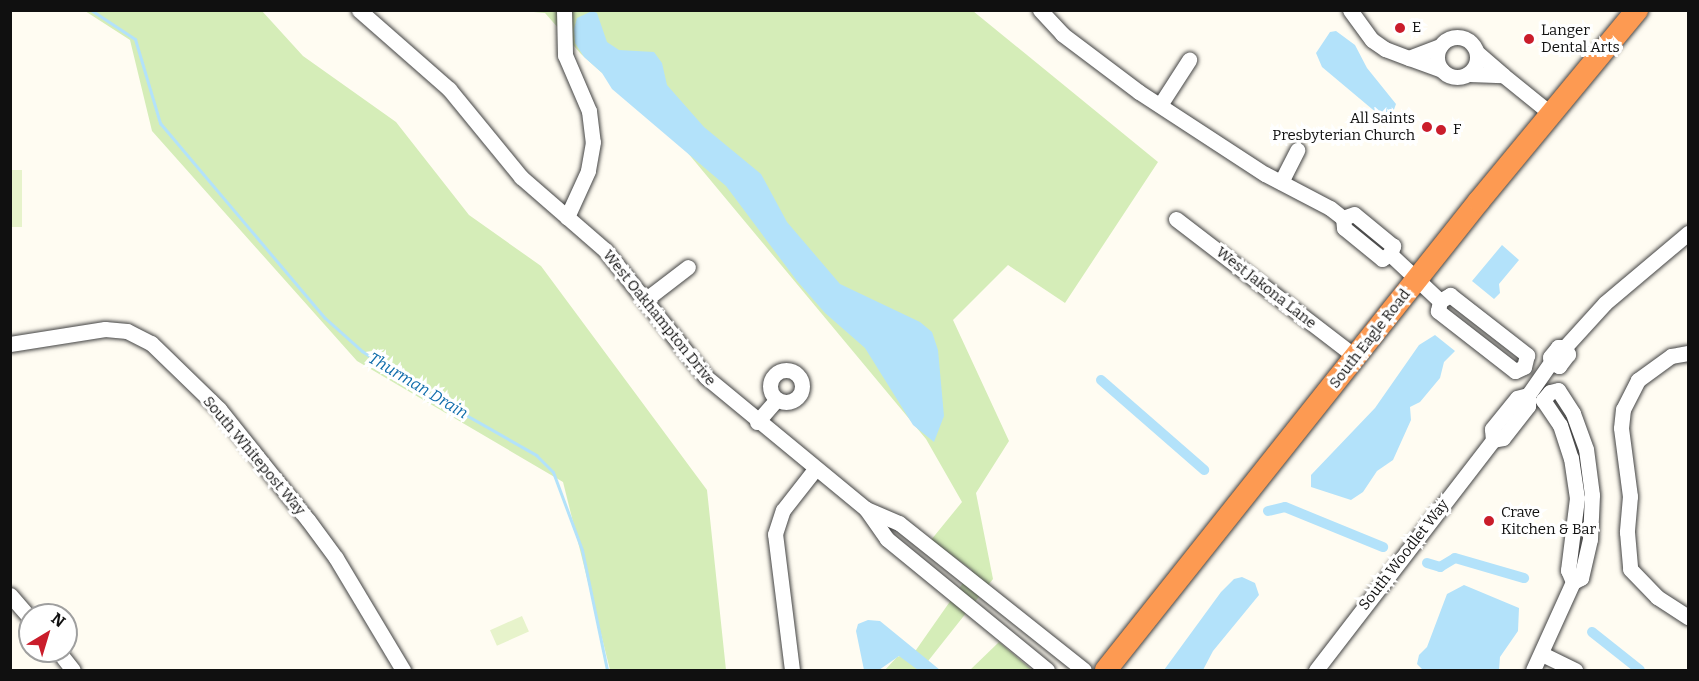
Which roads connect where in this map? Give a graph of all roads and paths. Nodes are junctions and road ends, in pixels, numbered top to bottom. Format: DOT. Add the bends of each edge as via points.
graph roads {
  1 [pos="358,10"];
  2 [pos="564,10"];
  3 [pos="1040,10"];
  4 [pos="1350,10"];
  5 [pos="1637,10"];
  6 [pos="1440,46"];
  7 [pos="1478,53"];
  8 [pos="1409,58"];
  9 [pos="1189,60"];
  10 [pos="1442,70"];
  11 [pos="1469,74"];
  12 [pos="1503,75"];
  13 [pos="1160,105"];
  14 [pos="1550,113"];
  15 [pos="1297,150"];
  16 [pos="1281,182"];
  17 [pos="567,217"];
  18 [pos="1176,219"];
  19 [pos="1689,233"];
  20 [pos="688,267"];
  21 [pos="1418,279"];
  22 [pos="645,300"];
  23 [pos="10,344"];
  24 [pos="1688,348"];
  25 [pos="1356,357"];
  26 [pos="1538,378"];
  27 [pos="777,399"];
  28 [pos="757,422"];
  29 [pos="815,468"];
  30 [pos="866,509"];
  31 [pos="1689,616"];
  32 [pos="1542,654"];
  33 [pos="404,670"];
  34 [pos="792,670"];
  35 [pos="1047,670"];
  36 [pos="1084,670"];
  37 [pos="1106,670"];
  38 [pos="1316,670"];
  39 [pos="1533,670"];
  40 [pos="1575,670"];
  1 -- 17 [label="street, West Oakhampton Drive" via="449,89 521,177"];
  2 -- 17 [label="street" via="566,55 589,111 593,142 588,171"];
  3 -- 13 [label="street" via="1062,34"];
  4 -- 8 [label="street" via="1372,40"];
  5 -- 14 [label="highway, South Eagle Road"];
  6 -- 7 [label="street" via="1452,37 1463,37"];
  6 -- 8 [label="street"];
  6 -- 10 [label="street" via="1437,61"];
  7 -- 11 [label="street"];
  7 -- 12 [label="street"];
  8 -- 10 [label="street"];
  9 -- 13 [label="street"];
  10 -- 11 [label="street" via="1455,77"];
  11 -- 12 [label="street"];
  12 -- 14 [label="street"];
  13 -- 16 [label="street"];
  14 -- 21 [label="highway, South Eagle Road"];
  15 -- 16 [label="street"];
  16 -- 21 [label="street" via="1343,218 1354,214 1393,246 1390,254"];
  17 -- 22 [label="street, West Oakhampton Drive" via="605,250"];
  18 -- 25 [label="street, West Jakona Lane"];
  19 -- 26 [label="street, South Woodlet Way" via="1605,303 1565,347 1558,347"];
  20 -- 22 [label="street"];
  21 -- 25 [label="highway, South Eagle Road"];
  21 -- 26 [label="street" via="1440,301 1450,295 1519,348 1527,355 1524,367"];
  22 -- 28 [label="street, West Oakhampton Drive" via="706,377"];
  23 -- 33 [label="street, South Whitepost Way" via="105,329 127,331 151,343 219,410 308,519"];
  24 -- 31 [label="street" via="1638,380 1623,409 1621,428 1630,496 1630,569 1657,597"];
  25 -- 37 [label="highway, South Eagle Road"];
  26 -- 32 [label="street" via="1550,392 1558,390 1573,413 1586,449 1592,495 1590,539 1581,578 1573,582"];
  26 -- 38 [label="street, South Woodlet Way" via="1528,394 1517,398 1492,429 1493,440"];
  27 -- 28 [label="street"];
  28 -- 29 [label="street, West Oakhampton Drive"];
  29 -- 30 [label="street, West Oakhampton Drive"];
  29 -- 34 [label="street" via="783,510 775,534"];
  30 -- 35 [label="street, West Oakhampton Drive" via="887,539"];
  30 -- 36 [label="street, West Oakhampton Drive" via="899,523"];
  32 -- 39 [label="street"];
  32 -- 40 [label="street"];
}
